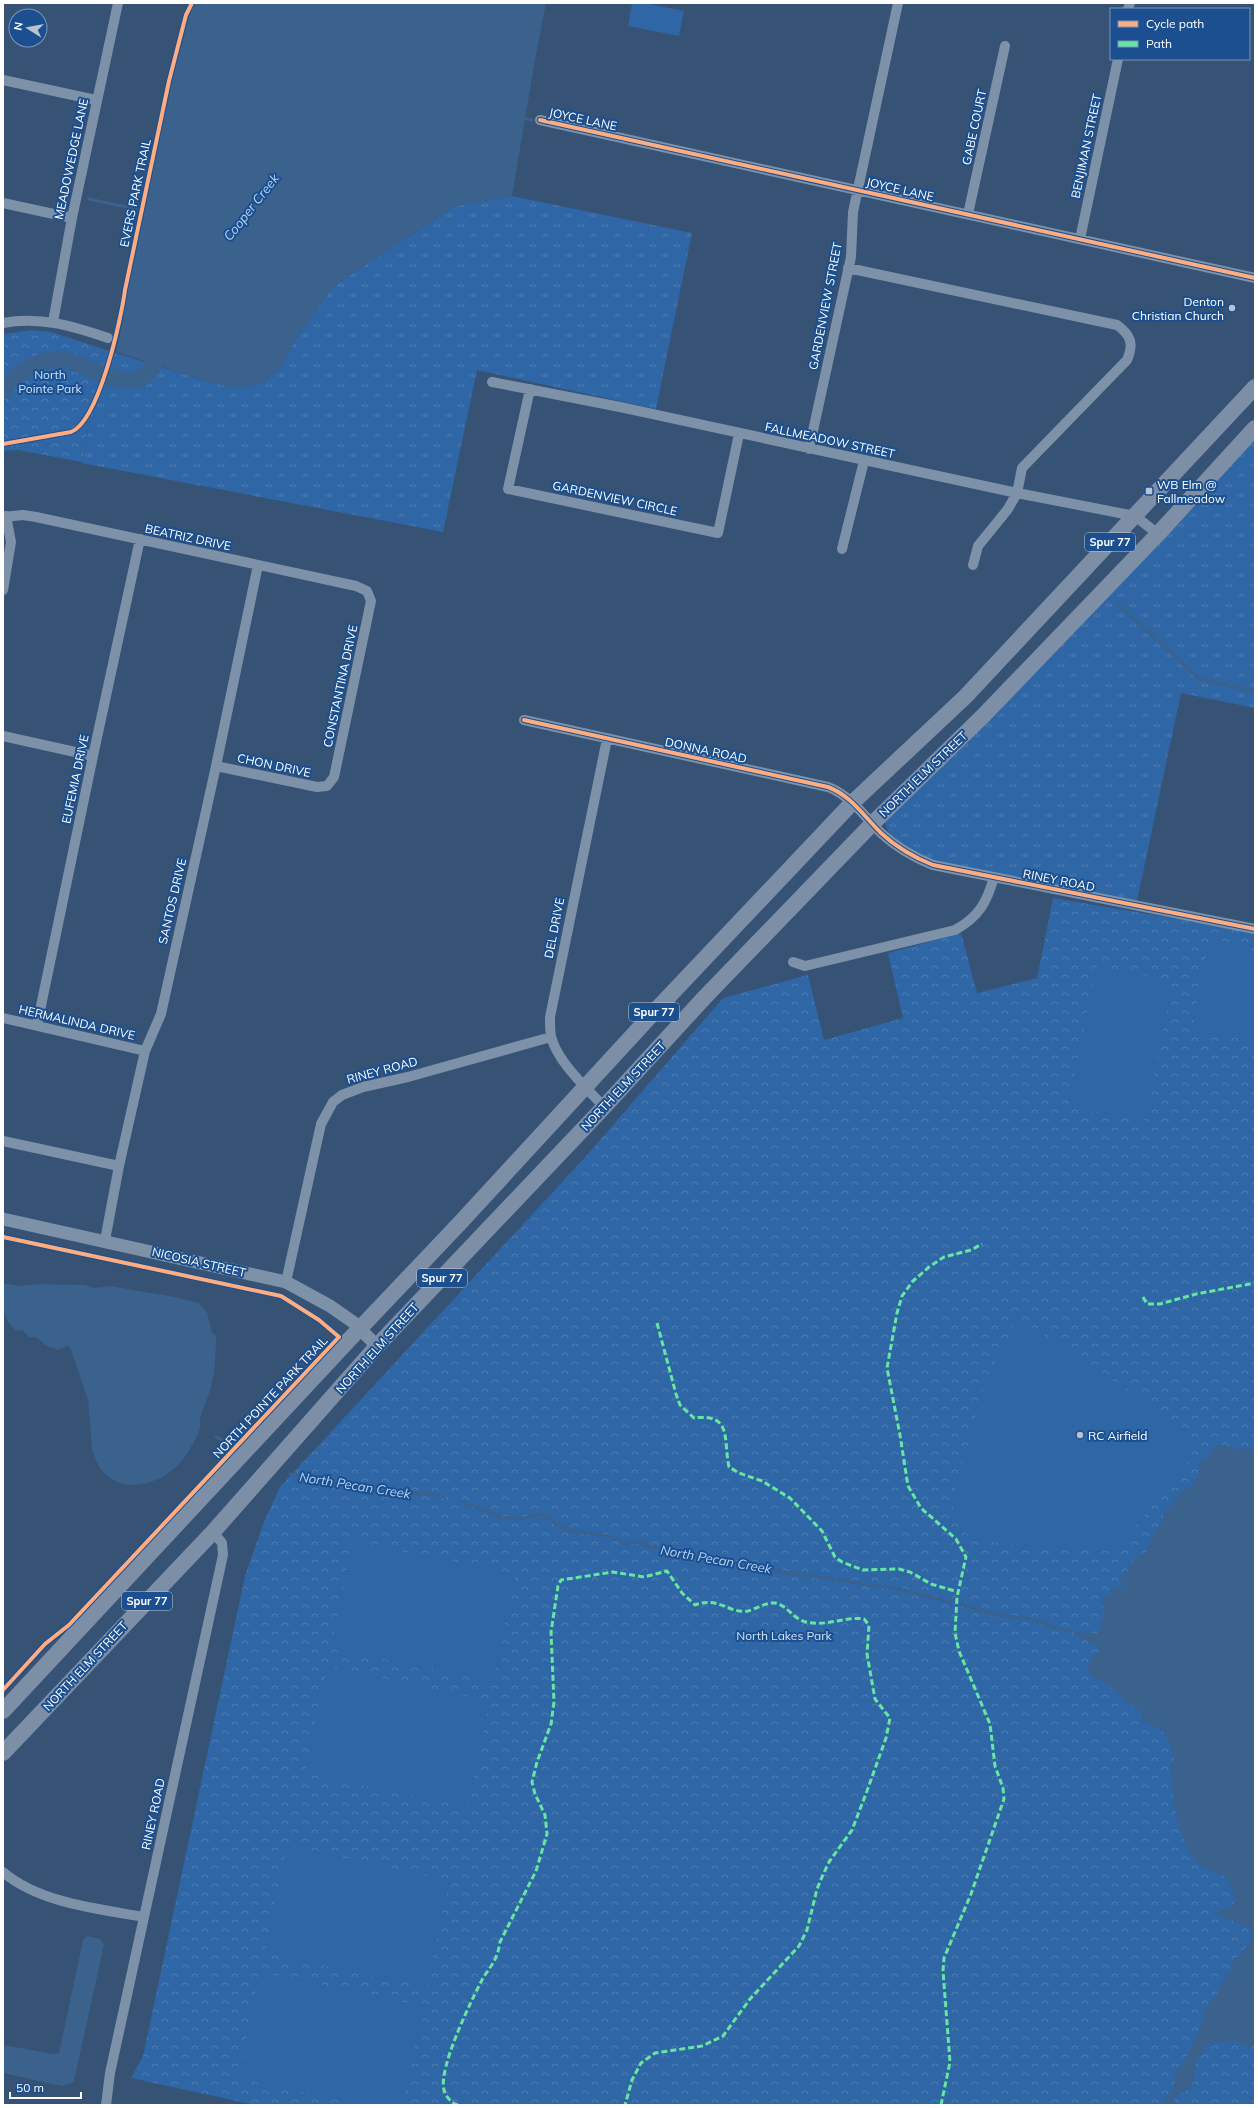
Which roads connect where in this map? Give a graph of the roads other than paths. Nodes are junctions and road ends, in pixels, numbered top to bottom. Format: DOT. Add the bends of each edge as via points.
graph roads {
  1 [pos="118,3"];
  2 [pos="898,3"];
  3 [pos="1005,46"];
  4 [pos="1118,60"];
  5 [pos="3,80"];
  6 [pos="96,100"];
  7 [pos="540,120"];
  8 [pos="858,190"];
  9 [pos="3,203"];
  10 [pos="968,214"];
  11 [pos="72,218"];
  12 [pos="1080,238"];
  13 [pos="848,268"];
  14 [pos="1255,278"];
  15 [pos="53,322"];
  16 [pos="3,323"];
  17 [pos="108,338"];
  18 [pos="492,382"];
  19 [pos="1255,387"];
  20 [pos="530,389"];
  21 [pos="1255,428"];
  22 [pos="739,434"];
  23 [pos="809,449"];
  24 [pos="864,461"];
  25 [pos="1017,493"];
  26 [pos="5,516"];
  27 [pos="1135,516"];
  28 [pos="1158,534"];
  29 [pos="140,539"];
  30 [pos="842,549"];
  31 [pos="258,565"];
  32 [pos="973,565"];
  33 [pos="3,590"];
  34 [pos="367,591"];
  35 [pos="524,720"];
  36 [pos="3,736"];
  37 [pos="607,739"];
  38 [pos="93,756"];
  39 [pos="216,766"];
  40 [pos="327,786"];
  41 [pos="852,803"];
  42 [pos="872,824"];
  43 [pos="994,877"];
  44 [pos="1255,929"];
  45 [pos="793,962"];
  46 [pos="3,1018"];
  47 [pos="37,1026"];
  48 [pos="551,1037"];
  49 [pos="145,1051"];
  50 [pos="585,1086"];
  51 [pos="604,1107"];
  52 [pos="3,1141"];
  53 [pos="119,1166"];
  54 [pos="3,1218"];
  55 [pos="105,1240"];
  56 [pos="286,1282"];
  57 [pos="359,1329"];
  58 [pos="377,1346"];
  59 [pos="213,1532"];
  60 [pos="3,1711"];
  61 [pos="3,1753"];
  62 [pos="3,1872"];
  63 [pos="144,1917"];
  64 [pos="106,2105"];
  1 -- 6 [label="street, MEADOWEDGE LANE"];
  2 -- 8 [label="street, GARDENVIEW STREET"];
  3 -- 10 [label="street, GABE COURT"];
  4 -- 12 [label="street, BENJIMAN STREET"];
  5 -- 6 [label="street"];
  6 -- 11 [label="street, MEADOWEDGE LANE"];
  7 -- 8 [label="street, JOYCE LANE"];
  8 -- 10 [label="street, JOYCE LANE"];
  8 -- 13 [label="street, GARDENVIEW STREET" via="853,212"];
  9 -- 11 [label="street"];
  10 -- 12 [label="street, JOYCE LANE"];
  11 -- 15 [label="street, MEADOWEDGE LANE"];
  12 -- 14 [label="street, JOYCE LANE"];
  13 -- 23 [label="street, GARDENVIEW STREET"];
  13 -- 25 [label="street" via="1117,325 1126,331 1132,340 1127,360 1022,468"];
  15 -- 16 [label="street" via="33,320"];
  15 -- 17 [label="street"];
  18 -- 20 [label="street, FALLMEADOW STREET"];
  19 -- 27 [label="main road, NORTH ELM STREET / Spur 77"];
  20 -- 22 [label="street, FALLMEADOW STREET"];
  20 -- 22 [label="street, GARDENVIEW CIRCLE" via="508,489 718,533"];
  21 -- 28 [label="main road, NORTH ELM STREET / Spur 77"];
  22 -- 23 [label="street, FALLMEADOW STREET"];
  23 -- 24 [label="street, FALLMEADOW STREET"];
  24 -- 25 [label="street, FALLMEADOW STREET"];
  24 -- 30 [label="street"];
  25 -- 27 [label="street, FALLMEADOW STREET"];
  25 -- 32 [label="street" via="1008,509 978,546"];
  26 -- 29 [label="street, BEATRIZ DRIVE" via="36,517"];
  26 -- 33 [label="street" via="11,542"];
  27 -- 28 [label="street, FALLMEADOW STREET"];
  27 -- 41 [label="main road, NORTH ELM STREET / Spur 77" via="965,697"];
  28 -- 42 [label="main road, NORTH ELM STREET / Spur 77" via="983,716"];
  29 -- 31 [label="street, BEATRIZ DRIVE"];
  29 -- 38 [label="street, EUFEMIA DRIVE"];
  31 -- 34 [label="street, BEATRIZ DRIVE" via="356,586"];
  31 -- 39 [label="street, SANTOS DRIVE"];
  34 -- 40 [label="street, CONSTANTINA DRIVE" via="371,602 334,777"];
  35 -- 37 [label="street, DONNA ROAD"];
  36 -- 38 [label="street"];
  37 -- 41 [label="street, DONNA ROAD" via="816,783 838,791"];
  37 -- 48 [label="street, DEL DRIVE" via="550,1017"];
  38 -- 47 [label="street, EUFEMIA DRIVE"];
  39 -- 40 [label="street, CHON DRIVE" via="317,787"];
  39 -- 49 [label="street, SANTOS DRIVE" via="160,1014"];
  41 -- 42 [label="street, DONNA ROAD"];
  41 -- 50 [label="main road, NORTH ELM STREET / Spur 77"];
  42 -- 43 [label="street, RINEY ROAD" via="896,846 922,860"];
  42 -- 51 [label="main road, NORTH ELM STREET / Spur 77" via="751,948"];
  43 -- 44 [label="street, RINEY ROAD"];
  43 -- 45 [label="street" via="988,898 978,913 967,924 955,930 805,966"];
  46 -- 47 [label="street, HERMALINDA DRIVE"];
  47 -- 49 [label="street, HERMALINDA DRIVE"];
  48 -- 50 [label="street, DEL DRIVE" via="570,1070"];
  48 -- 56 [label="street, RINEY ROAD" via="363,1087 342,1095 333,1102 321,1124"];
  49 -- 53 [label="street, SANTOS DRIVE"];
  50 -- 51 [label="street, DEL DRIVE"];
  50 -- 57 [label="main road, NORTH ELM STREET / Spur 77"];
  51 -- 58 [label="main road, NORTH ELM STREET / Spur 77"];
  52 -- 53 [label="street"];
  53 -- 55 [label="street, SANTOS DRIVE"];
  54 -- 55 [label="street, NICOSIA STREET"];
  55 -- 56 [label="street, NICOSIA STREET"];
  56 -- 57 [label="street, NICOSIA STREET" via="330,1306"];
  57 -- 58 [label="street, NICOSIA STREET"];
  57 -- 60 [label="main road, NORTH ELM STREET / Spur 77"];
  58 -- 59 [label="main road, NORTH ELM STREET / Spur 77"];
  59 -- 61 [label="main road, NORTH ELM STREET / Spur 77"];
  59 -- 63 [label="street, RINEY ROAD" via="222,1543 223,1555"];
  62 -- 63 [label="street" via="27,1888 56,1899"];
  63 -- 64 [label="street, RINEY ROAD" via="110,2073"];
}
